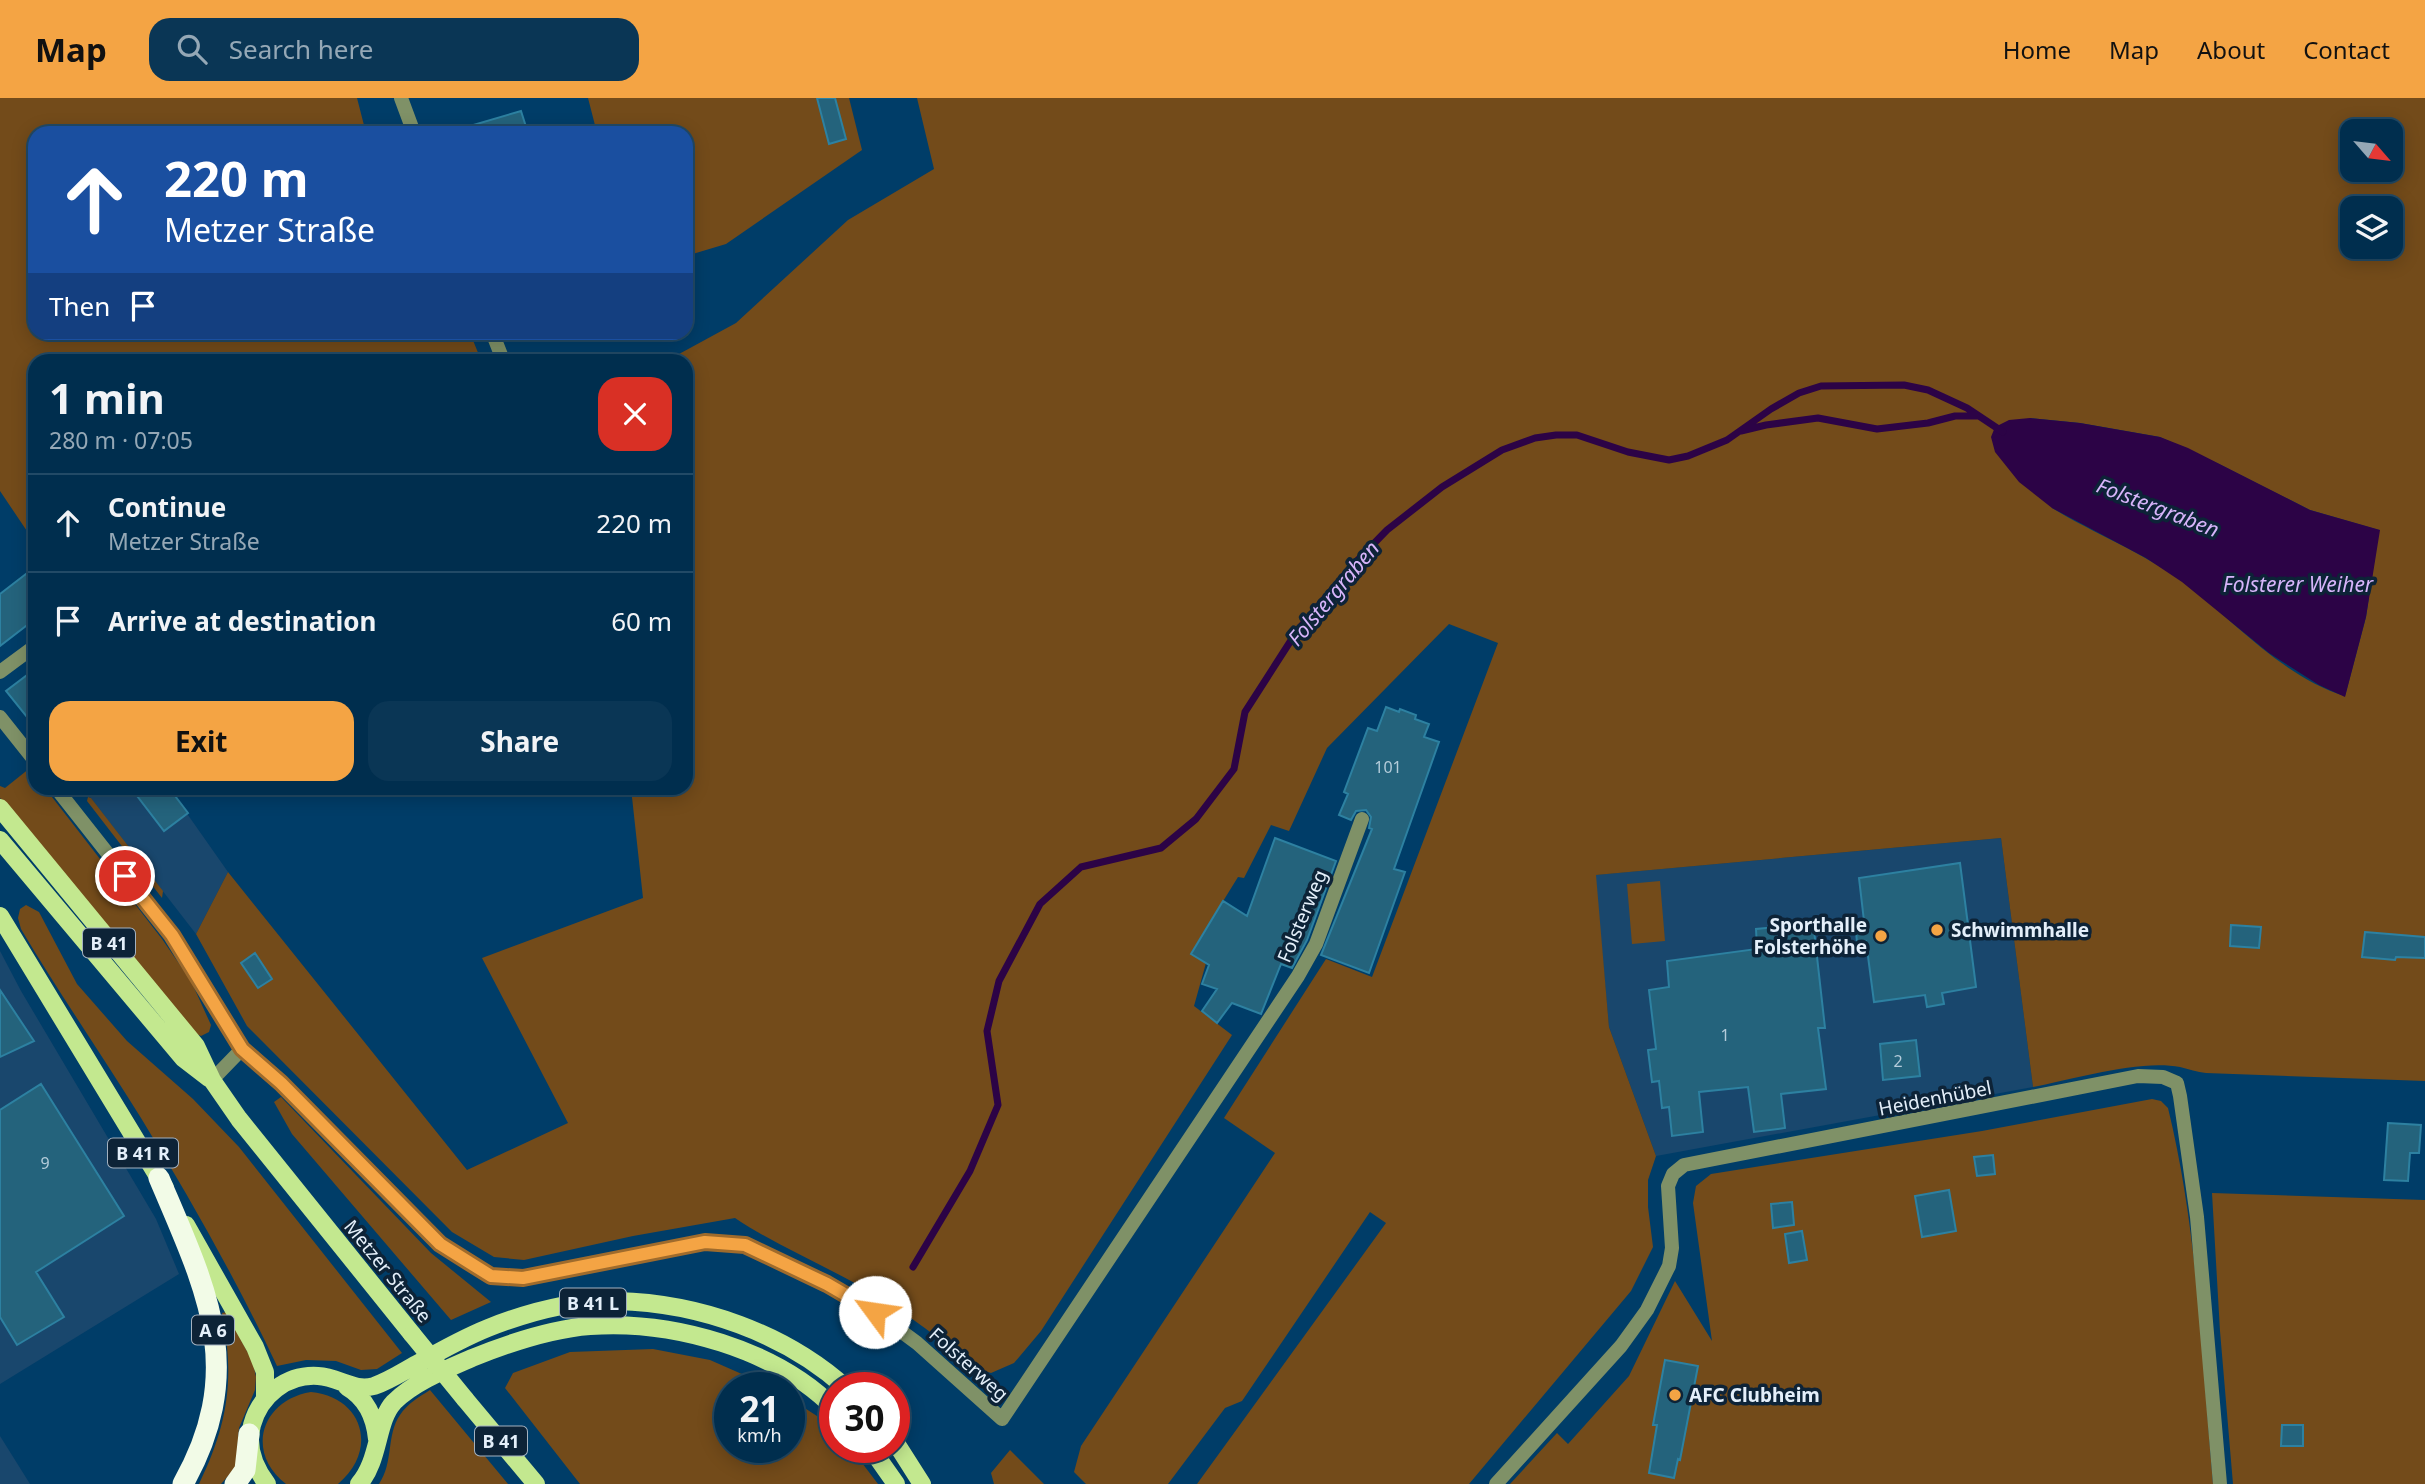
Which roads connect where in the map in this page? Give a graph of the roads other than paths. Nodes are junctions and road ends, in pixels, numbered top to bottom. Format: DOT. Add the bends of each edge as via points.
graph roads {
  1 [pos="401,98"];
  2 [pos="411,126"];
  3 [pos="28,651"];
  4 [pos="0,672"];
  5 [pos="0,717"];
  6 [pos="28,752"];
  7 [pos="62,795"];
  8 [pos="0,808"];
  9 [pos="1362,819"];
  10 [pos="0,840"];
  11 [pos="0,916"];
  12 [pos="242,1049"];
  13 [pos="212,1080"];
  14 [pos="159,1178"];
  15 [pos="825,1372"];
  16 [pos="339,1381"];
  17 [pos="819,1396"];
  18 [pos="265,1398"];
  19 [pos="249,1434"];
  20 [pos="377,1446"];
  21 [pos="881,1463"];
  22 [pos="909,1463"];
  23 [pos="183,1484"];
  24 [pos="235,1484"];
  25 [pos="267,1484"];
  26 [pos="359,1484"];
  27 [pos="536,1484"];
  28 [pos="896,1484"];
  29 [pos="922,1484"];
  30 [pos="1496,1484"];
  31 [pos="2220,1484"];
  1 -- 2 [label="street"];
  3 -- 4 [label="street"];
  5 -- 6 [label="street"];
  7 -- 12 [label="street" via="172,935"];
  8 -- 13 [label="main road, Metzer Straße / B 41" via="196,1045"];
  9 -- 12 [label="street, Folsterweg" via="1316,944 1298,976 1002,1419 875,1312 745,1245 705,1242 523,1278 491,1276 440,1244"];
  10 -- 13 [label="main road, Metzer Straße / B 41" via="183,1058"];
  11 -- 14 [label="main road, B 41 R"];
  12 -- 13 [label="street"];
  13 -- 27 [label="main road, Metzer Straße / B 41, bridge"];
  14 -- 18 [label="main road, B 41 R" via="255,1347 265,1372"];
  14 -- 23 [label="highway, A 6" via="198,1272 215,1337 215,1400 206,1434"];
  15 -- 16 [label="main road, B 41 L" via="780,1342 744,1326 702,1312 616,1301 533,1313 487,1328 376,1385 360,1389"];
  16 -- 18 [label="main road" via="299,1378"];
  16 -- 20 [label="main road" via="368,1407 376,1426"];
  17 -- 20 [label="main road, B 41 L" via="765,1360 733,1346 655,1330 589,1326 493,1350 426,1380 392,1404"];
  18 -- 19 [label="main road"];
  19 -- 24 [label="highway" via="245,1470"];
  19 -- 25 [label="main road" via="251,1454"];
  20 -- 26 [label="main road" via="372,1465"];
  21 -- 28 [label="main road"];
  22 -- 29 [label="main road"];
  30 -- 31 [label="street, Heidenhübel" via="1621,1346 1647,1310 1669,1266 1668,1186 1684,1165 2138,1076 2177,1083 2180,1096 2197,1217"];
}
